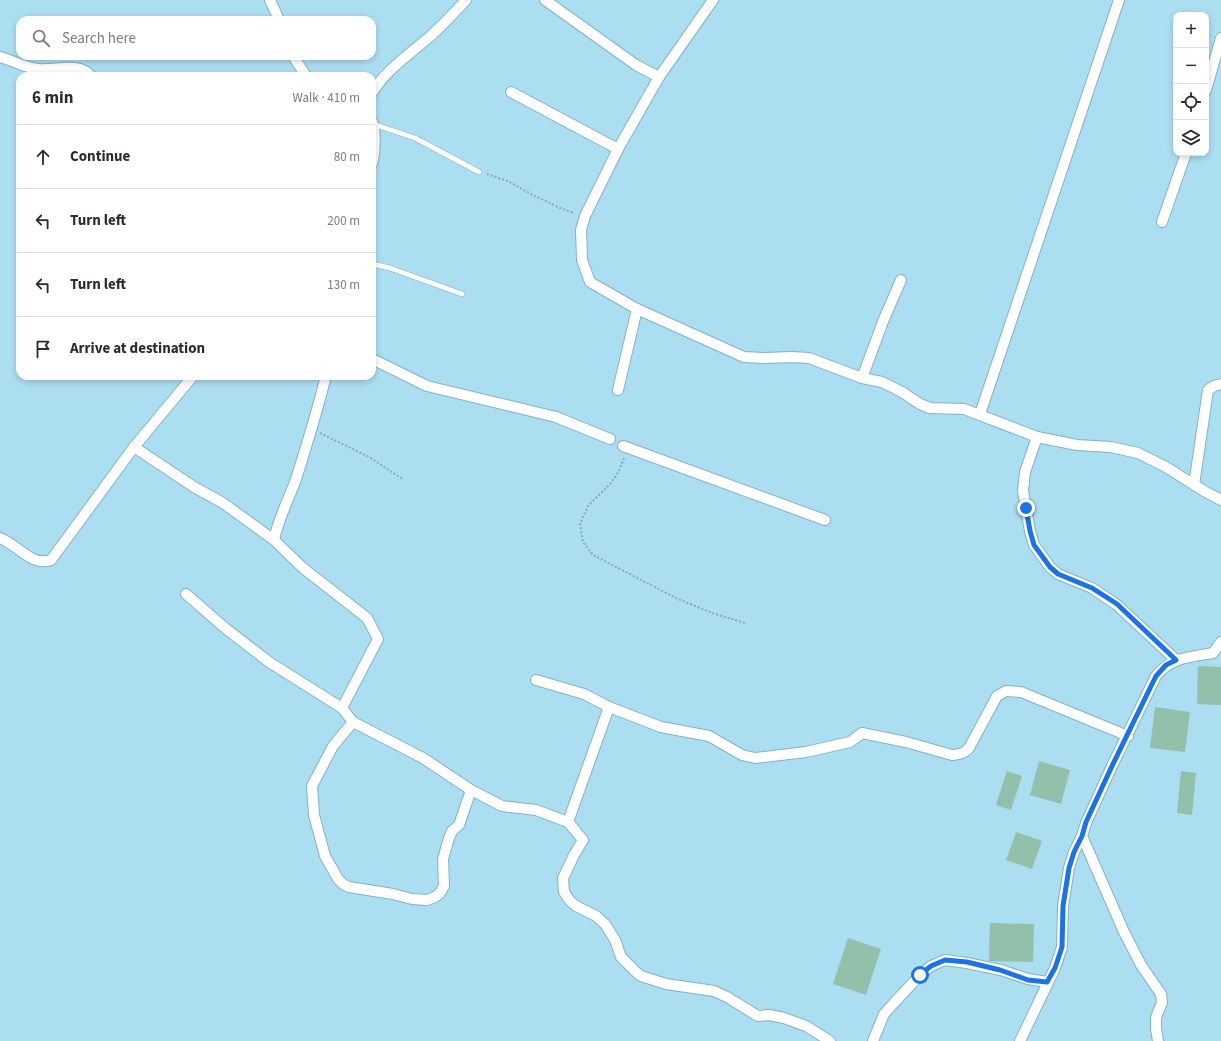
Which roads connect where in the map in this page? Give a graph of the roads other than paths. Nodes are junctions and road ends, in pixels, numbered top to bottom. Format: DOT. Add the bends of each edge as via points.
graph roads {
  1 [pos="270,0"];
  2 [pos="466,0"];
  3 [pos="545,0"];
  4 [pos="713,0"];
  5 [pos="1119,0"];
  6 [pos="277,16"];
  7 [pos="1221,38"];
  8 [pos="0,57"];
  9 [pos="295,60"];
  10 [pos="86,72"];
  11 [pos="303,72"];
  12 [pos="659,77"];
  13 [pos="1208,84"];
  14 [pos="376,86"];
  15 [pos="511,92"];
  16 [pos="376,124"];
  17 [pos="618,149"];
  18 [pos="1185,156"];
  19 [pos="479,172"];
  20 [pos="1162,222"];
  21 [pos="376,265"];
  22 [pos="901,280"];
  23 [pos="462,294"];
  24 [pos="637,309"];
  25 [pos="376,361"];
  26 [pos="862,378"];
  27 [pos="190,380"];
  28 [pos="325,380"];
  29 [pos="1221,384"];
  30 [pos="618,390"];
  31 [pos="980,414"];
  32 [pos="1037,437"];
  33 [pos="610,439"];
  34 [pos="623,446"];
  35 [pos="134,448"];
  36 [pos="1194,485"];
  37 [pos="1221,500"];
  38 [pos="825,520"];
  39 [pos="0,538"];
  40 [pos="274,540"];
  41 [pos="186,594"];
  42 [pos="1221,642"];
  43 [pos="1217,656"];
  44 [pos="1176,660"];
  45 [pos="536,680"];
  46 [pos="342,708"];
  47 [pos="609,708"];
  48 [pos="353,722"];
  49 [pos="1128,736"];
  50 [pos="471,790"];
  51 [pos="568,822"];
  52 [pos="1082,836"];
  53 [pos="1047,982"];
  54 [pos="830,1041"];
  55 [pos="873,1041"];
  56 [pos="1020,1041"];
  57 [pos="1158,1041"];
  1 -- 6 [label="street"];
  2 -- 14 [label="street"];
  3 -- 12 [label="street" via="636,65"];
  4 -- 12 [label="street"];
  5 -- 31 [label="street"];
  7 -- 13 [label="street"];
  8 -- 10 [label="street" via="38,69 69,68 83,69"];
  9 -- 11 [label="street"];
  12 -- 17 [label="street"];
  15 -- 17 [label="street"];
  16 -- 19 [label="lane" via="416,138"];
  17 -- 24 [label="street" via="585,216 581,230 582,260 590,282"];
  18 -- 20 [label="street"];
  21 -- 23 [label="lane"];
  22 -- 26 [label="street"];
  24 -- 26 [label="street" via="744,356 809,358"];
  24 -- 30 [label="street"];
  25 -- 33 [label="street" via="427,386 556,417"];
  26 -- 31 [label="street" via="882,382 930,408 964,409"];
  27 -- 35 [label="street"];
  28 -- 40 [label="street" via="296,479"];
  29 -- 36 [label="street" via="1208,390"];
  31 -- 32 [label="street"];
  32 -- 36 [label="street" via="1138,453"];
  32 -- 44 [label="street" via="1025,472 1023,491 1034,545 1058,574 1092,588 1117,604"];
  34 -- 38 [label="street"];
  35 -- 39 [label="street" via="51,560 44,563 31,558"];
  35 -- 40 [label="street" via="223,503"];
  36 -- 37 [label="street"];
  40 -- 46 [label="street" via="303,568 367,618 378,639"];
  41 -- 46 [label="street" via="269,662"];
  42 -- 43 [label="street"];
  43 -- 44 [label="street"];
  44 -- 49 [label="street" via="1166,665 1156,676"];
  45 -- 47 [label="street" via="584,694"];
  46 -- 48 [label="street"];
  47 -- 49 [label="street" via="661,727 709,736 742,755 755,758 806,752 850,742 862,733 952,755 965,753 997,696 1006,691 1021,692"];
  47 -- 51 [label="street"];
  48 -- 50 [label="street" via="423,758"];
  48 -- 50 [label="street" via="333,746 312,786 314,815 323,850 343,884 412,899 427,900 435,897 444,886 443,859 448,838 459,825"];
  49 -- 52 [label="street" via="1086,822"];
  50 -- 51 [label="street" via="502,806 536,810"];
  51 -- 54 [label="street" via="583,840 563,878 564,892 576,906 596,916 605,924 615,940 621,957 635,971 641,976 666,984 714,991 758,1016 784,1018 806,1026"];
  52 -- 53 [label="street" via="1069,868 1063,906 1062,947"];
  52 -- 57 [label="street" via="1124,932 1137,958 1161,994 1162,1003 1156,1018"];
  53 -- 55 [label="street" via="1028,980 967,962 945,960 931,966 920,975 884,1014"];
  53 -- 56 [label="street"];
}
